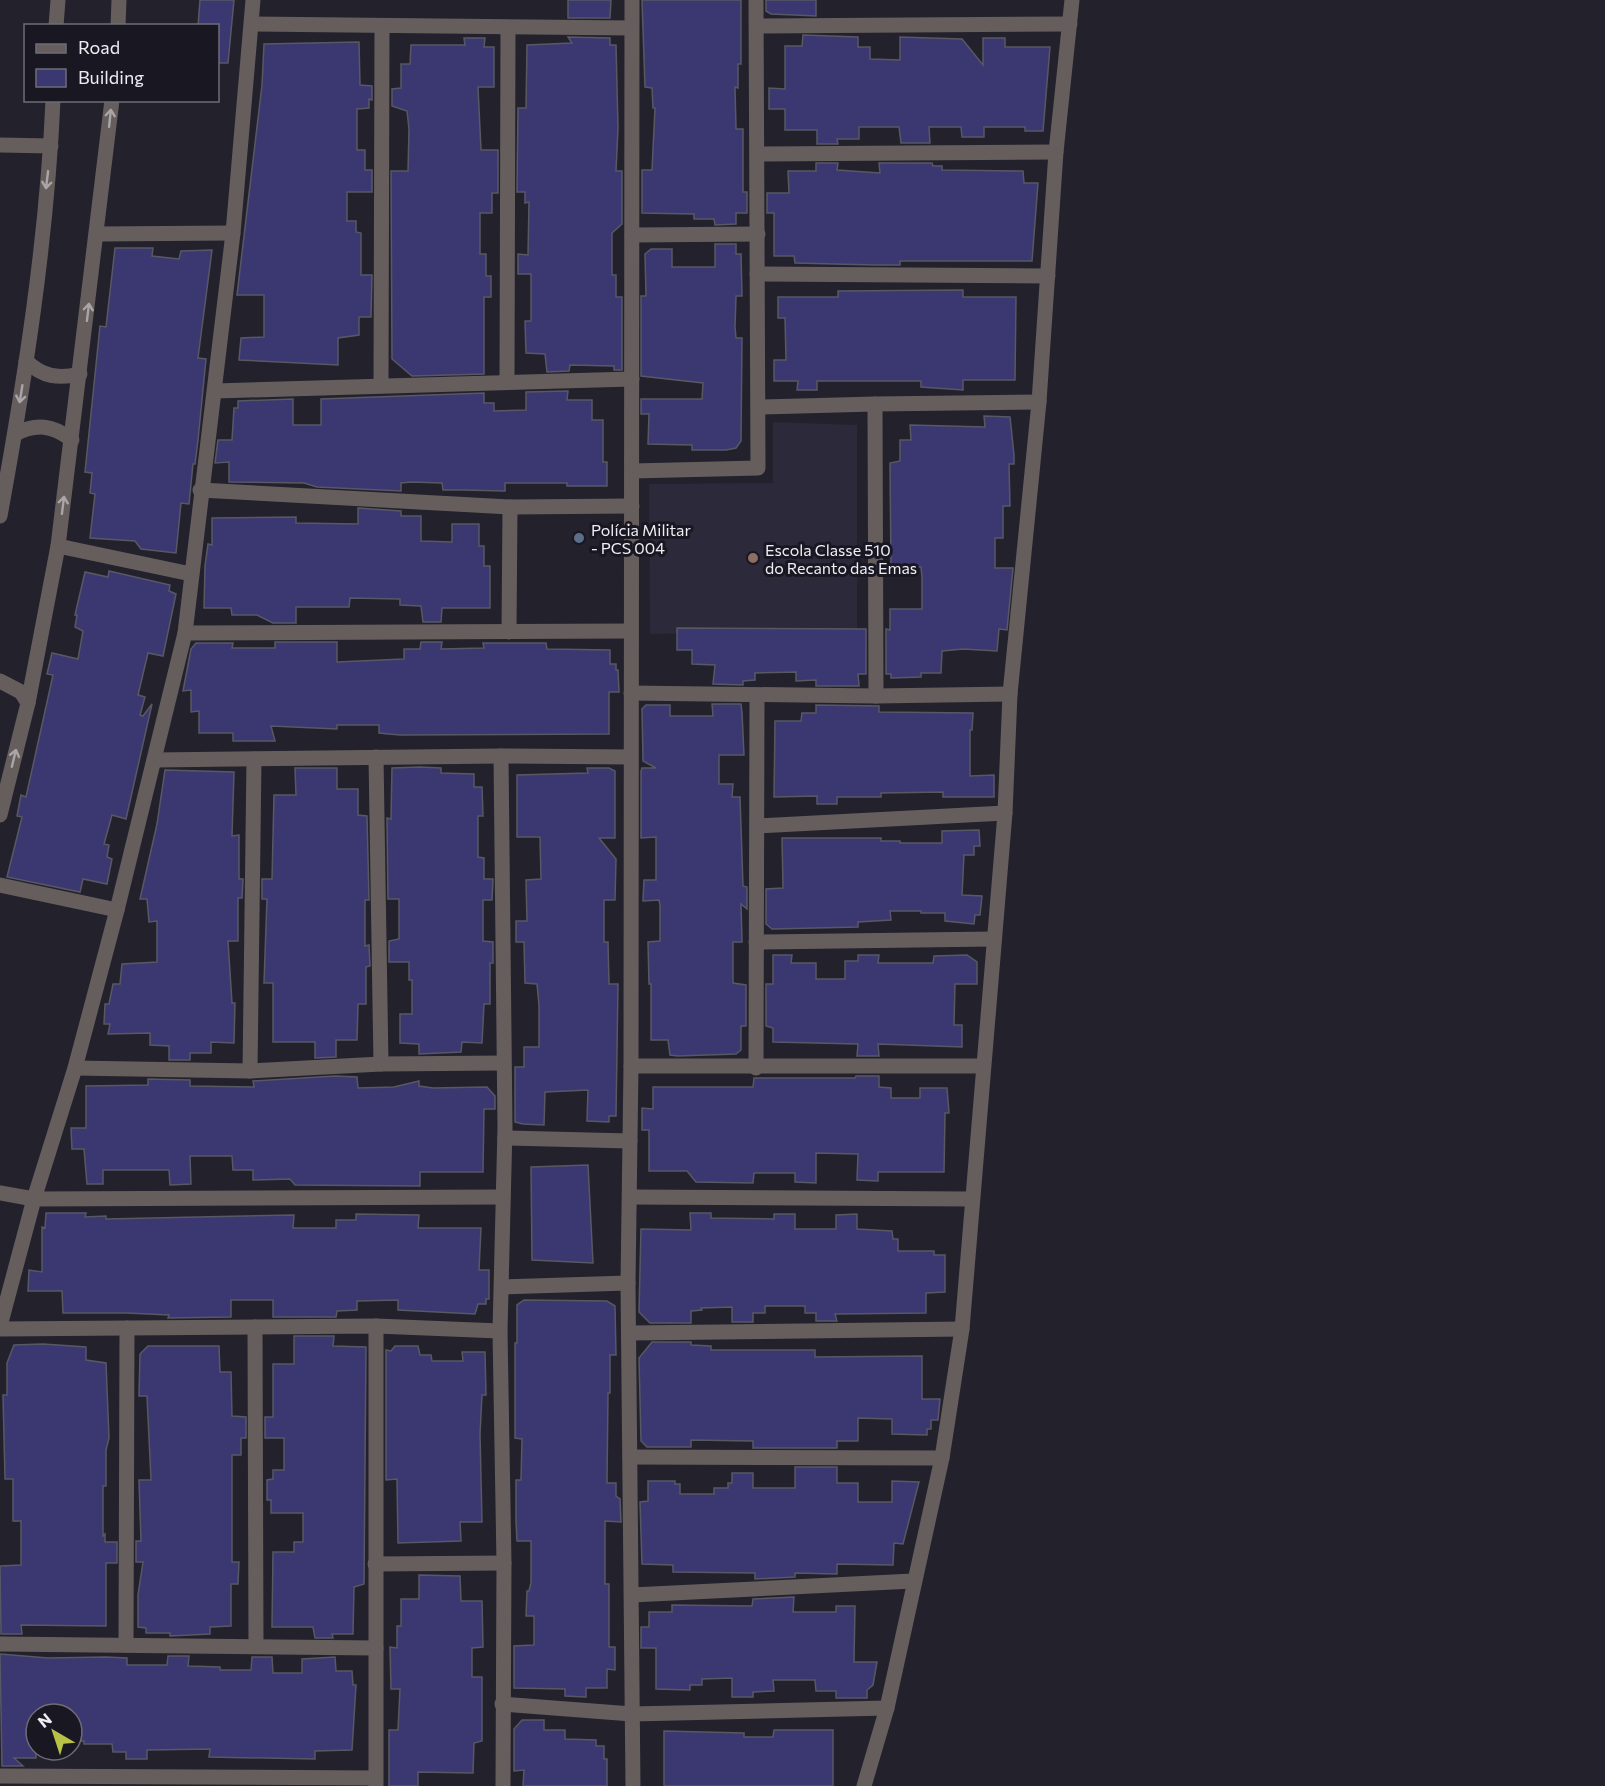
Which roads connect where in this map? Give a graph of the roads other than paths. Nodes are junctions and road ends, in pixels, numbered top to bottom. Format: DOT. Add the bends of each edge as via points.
graph roads {
  1 [pos="57,0"];
  2 [pos="119,0"];
  3 [pos="253,0"];
  4 [pos="632,0"];
  5 [pos="756,0"];
  6 [pos="1072,0"];
  7 [pos="56,24"];
  8 [pos="118,24"];
  9 [pos="253,24"];
  10 [pos="1070,24"];
  11 [pos="382,26"];
  12 [pos="757,26"];
  13 [pos="508,28"];
  14 [pos="631,28"];
  15 [pos="53,102"];
  16 [pos="112,102"];
  17 [pos="0,145"];
  18 [pos="51,146"];
  19 [pos="1056,152"];
  20 [pos="758,154"];
  21 [pos="233,233"];
  22 [pos="97,234"];
  23 [pos="758,234"];
  24 [pos="632,235"];
  25 [pos="757,274"];
  26 [pos="1048,276"];
  27 [pos="26,361"];
  28 [pos="80,374"];
  29 [pos="632,379"];
  30 [pos="507,382"];
  31 [pos="381,386"];
  32 [pos="215,391"];
  33 [pos="1039,402"];
  34 [pos="875,404"];
  35 [pos="758,407"];
  36 [pos="15,434"];
  37 [pos="72,440"];
  38 [pos="632,471"];
  39 [pos="200,490"];
  40 [pos="632,506"];
  41 [pos="510,507"];
  42 [pos="0,516"];
  43 [pos="58,546"];
  44 [pos="191,574"];
  45 [pos="632,631"];
  46 [pos="509,632"];
  47 [pos="184,633"];
  48 [pos="0,681"];
  49 [pos="631,693"];
  50 [pos="1010,694"];
  51 [pos="757,695"];
  52 [pos="876,696"];
  53 [pos="28,703"];
  54 [pos="501,756"];
  55 [pos="376,757"];
  56 [pos="632,757"];
  57 [pos="254,759"];
  58 [pos="155,760"];
  59 [pos="1005,813"];
  60 [pos="0,815"];
  61 [pos="757,826"];
  62 [pos="0,885"];
  63 [pos="117,910"];
  64 [pos="994,939"];
  65 [pos="756,942"];
  66 [pos="503,1063"];
  67 [pos="381,1064"];
  68 [pos="631,1066"];
  69 [pos="982,1066"];
  70 [pos="75,1068"];
  71 [pos="756,1068"];
  72 [pos="250,1071"];
  73 [pos="505,1138"];
  74 [pos="630,1142"];
  75 [pos="0,1192"];
  76 [pos="503,1197"];
  77 [pos="630,1197"];
  78 [pos="34,1199"];
  79 [pos="971,1199"];
  80 [pos="628,1283"];
  81 [pos="502,1287"];
  82 [pos="376,1326"];
  83 [pos="255,1327"];
  84 [pos="0,1328"];
  85 [pos="127,1328"];
  86 [pos="962,1329"];
  87 [pos="500,1331"];
  88 [pos="630,1333"];
  89 [pos="630,1457"];
  90 [pos="942,1458"];
  91 [pos="504,1563"];
  92 [pos="375,1564"];
  93 [pos="913,1581"];
  94 [pos="632,1595"];
  95 [pos="0,1644"];
  96 [pos="126,1645"];
  97 [pos="256,1646"];
  98 [pos="376,1648"];
  99 [pos="502,1704"];
  100 [pos="887,1708"];
  101 [pos="632,1714"];
  102 [pos="0,1776"];
  103 [pos="60,1781"];
  104 [pos="375,1782"];
  105 [pos="503,1786"];
  106 [pos="633,1786"];
  107 [pos="864,1786"];
  1 -- 7 [label="street"];
  2 -- 8 [label="street"];
  3 -- 9 [label="street"];
  4 -- 14 [label="street"];
  5 -- 12 [label="street"];
  6 -- 10 [label="street"];
  9 -- 11 [label="street"];
  9 -- 21 [label="street"];
  10 -- 12 [label="street"];
  10 -- 19 [label="street"];
  11 -- 13 [label="street"];
  11 -- 31 [label="street"];
  12 -- 20 [label="street"];
  13 -- 14 [label="street"];
  13 -- 30 [label="street"];
  14 -- 24 [label="street"];
  15 -- 18 [label="street"];
  22 -- 16 [label="street, one-way"];
  17 -- 18 [label="street"];
  18 -- 27 [label="street, one-way"];
  19 -- 20 [label="street"];
  19 -- 26 [label="street"];
  20 -- 23 [label="street"];
  21 -- 22 [label="street"];
  21 -- 32 [label="street"];
  28 -- 22 [label="street, one-way"];
  23 -- 24 [label="street"];
  23 -- 25 [label="street"];
  24 -- 29 [label="street"];
  25 -- 26 [label="street"];
  25 -- 35 [label="street"];
  26 -- 33 [label="street"];
  27 -- 28 [label="street" via="51,376 66,378"];
  27 -- 36 [label="street, one-way"];
  28 -- 37 [label="street"];
  29 -- 30 [label="street"];
  29 -- 38 [label="street"];
  30 -- 31 [label="street"];
  31 -- 32 [label="street"];
  32 -- 39 [label="street"];
  33 -- 34 [label="street"];
  33 -- 50 [label="street"];
  34 -- 35 [label="street"];
  34 -- 52 [label="street"];
  35 -- 38 [label="street" via="758,468"];
  36 -- 37 [label="street" via="39,426 61,431"];
  36 -- 42 [label="street"];
  43 -- 37 [label="street, one-way"];
  38 -- 40 [label="street"];
  39 -- 41 [label="street"];
  39 -- 44 [label="street"];
  40 -- 41 [label="street"];
  40 -- 45 [label="street"];
  41 -- 46 [label="street"];
  43 -- 44 [label="street"];
  43 -- 53 [label="street"];
  44 -- 47 [label="street"];
  45 -- 46 [label="street"];
  45 -- 49 [label="street"];
  46 -- 47 [label="street"];
  47 -- 58 [label="street"];
  48 -- 53 [label="street" via="21,692"];
  49 -- 51 [label="street"];
  49 -- 56 [label="street"];
  50 -- 52 [label="street"];
  50 -- 59 [label="street"];
  51 -- 52 [label="street"];
  51 -- 61 [label="street"];
  60 -- 53 [label="street, one-way"];
  54 -- 55 [label="street"];
  54 -- 56 [label="street"];
  54 -- 66 [label="street"];
  55 -- 57 [label="street"];
  55 -- 67 [label="street"];
  56 -- 68 [label="street"];
  57 -- 58 [label="street"];
  57 -- 72 [label="street"];
  58 -- 63 [label="street"];
  59 -- 61 [label="street"];
  59 -- 64 [label="street"];
  61 -- 65 [label="street"];
  62 -- 63 [label="street"];
  63 -- 70 [label="street"];
  64 -- 65 [label="street"];
  64 -- 69 [label="street"];
  65 -- 71 [label="street"];
  66 -- 67 [label="street"];
  66 -- 73 [label="street"];
  67 -- 72 [label="street"];
  68 -- 71 [label="street"];
  68 -- 74 [label="street"];
  69 -- 71 [label="street"];
  69 -- 79 [label="street"];
  70 -- 72 [label="street"];
  70 -- 78 [label="street"];
  73 -- 74 [label="street"];
  73 -- 76 [label="street"];
  74 -- 77 [label="street"];
  75 -- 78 [label="street"];
  76 -- 78 [label="street"];
  76 -- 81 [label="street"];
  77 -- 79 [label="street"];
  77 -- 80 [label="street"];
  78 -- 84 [label="street"];
  79 -- 86 [label="street"];
  80 -- 81 [label="street"];
  80 -- 88 [label="street"];
  81 -- 87 [label="street"];
  82 -- 83 [label="street"];
  82 -- 87 [label="street"];
  82 -- 92 [label="street"];
  83 -- 85 [label="street"];
  83 -- 97 [label="street"];
  84 -- 85 [label="street"];
  85 -- 96 [label="street"];
  86 -- 88 [label="street"];
  86 -- 90 [label="street"];
  87 -- 91 [label="street"];
  88 -- 89 [label="street"];
  89 -- 90 [label="street"];
  89 -- 94 [label="street"];
  90 -- 93 [label="street"];
  91 -- 92 [label="street"];
  91 -- 99 [label="street"];
  92 -- 98 [label="street"];
  93 -- 94 [label="street"];
  93 -- 100 [label="street"];
  94 -- 101 [label="street"];
  95 -- 96 [label="street"];
  96 -- 97 [label="street"];
  97 -- 98 [label="street"];
  98 -- 104 [label="street"];
  99 -- 101 [label="street"];
  99 -- 105 [label="street"];
  100 -- 101 [label="street"];
  100 -- 107 [label="street"];
  101 -- 106 [label="street"];
  102 -- 103 [label="street"];
  103 -- 104 [label="street"];
}
